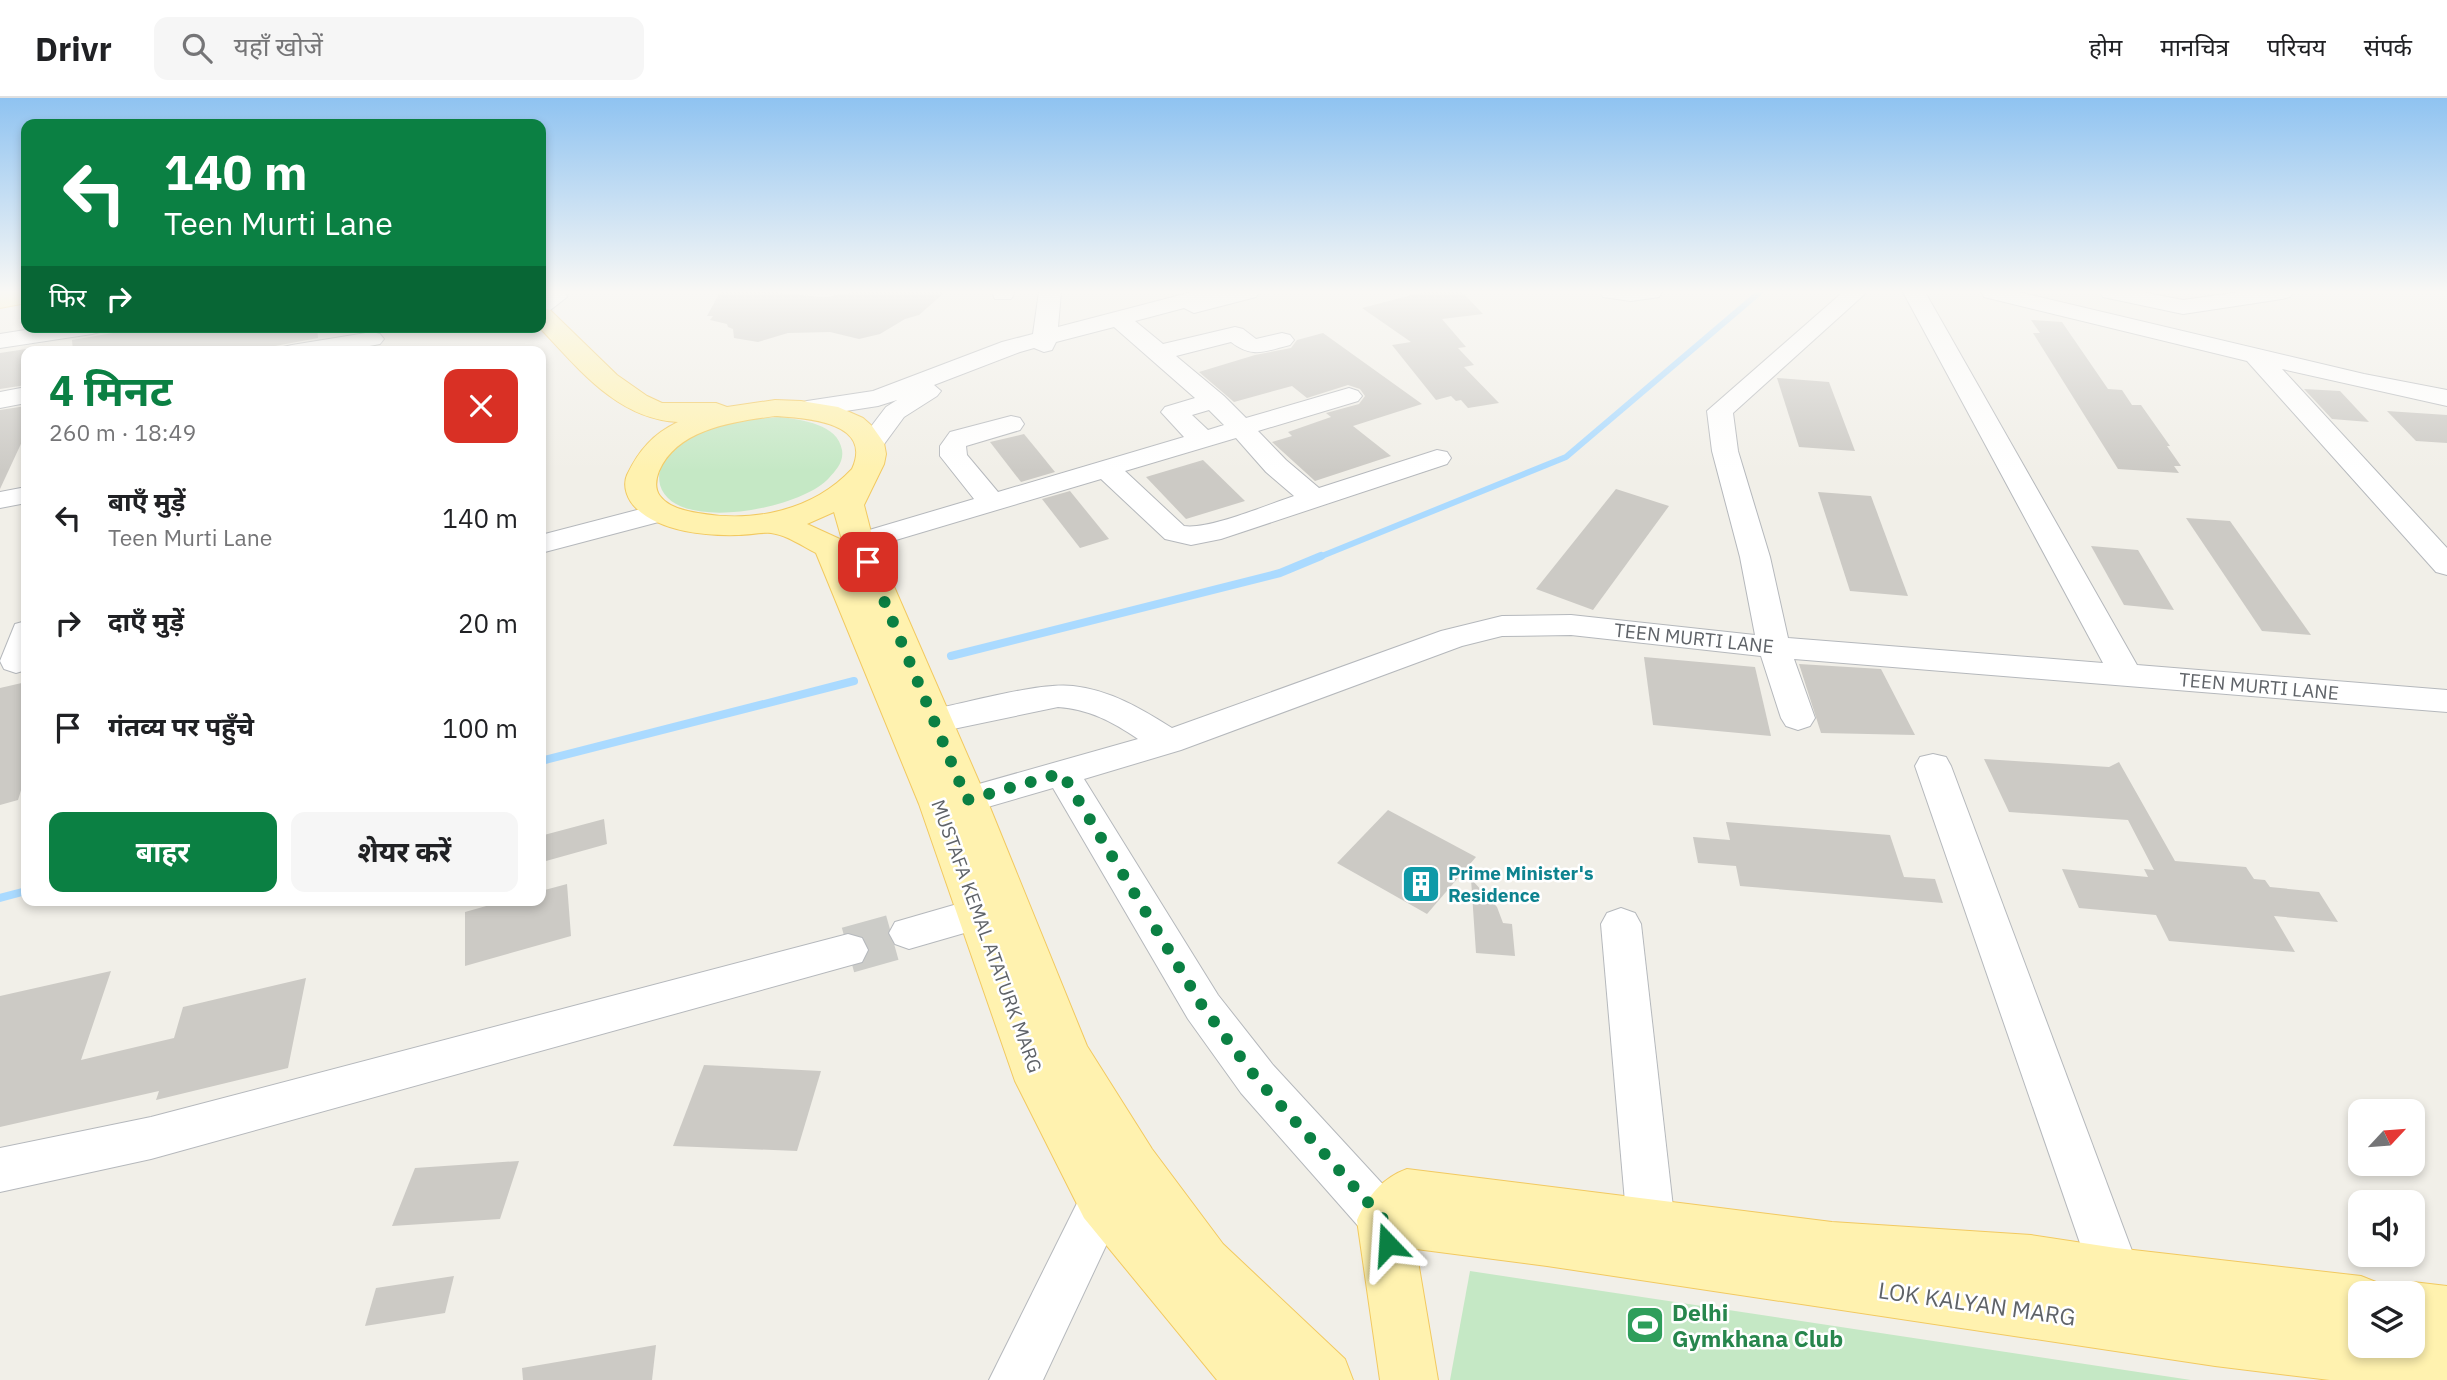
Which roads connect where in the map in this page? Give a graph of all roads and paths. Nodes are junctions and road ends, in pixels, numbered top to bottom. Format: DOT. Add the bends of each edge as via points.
graph roads {
  1 [pos="551,352"];
  2 [pos="580,352"];
  3 [pos="998,352"];
  4 [pos="1020,352"];
  5 [pos="1163,352"];
  6 [pos="1788,352"];
  7 [pos="1947,352"];
  8 [pos="2245,352"];
  9 [pos="1158,353"];
  10 [pos="2254,354"];
  11 [pos="1349,396"];
  12 [pos="21,397"];
  13 [pos="2447,398"];
  14 [pos="0,400"];
  15 [pos="1215,401"];
  16 [pos="807,409"];
  17 [pos="740,412"];
  18 [pos="1011,424"];
  19 [pos="1242,428"];
  20 [pos="1203,440"];
  21 [pos="654,452"];
  22 [pos="1437,458"];
  23 [pos="867,460"];
  24 [pos="1106,468"];
  25 [pos="21,496"];
  26 [pos="1315,499"];
  27 [pos="0,500"];
  28 [pos="992,502"];
  29 [pos="660,513"];
  30 [pos="773,523"];
  31 [pos="859,542"];
  32 [pos="546,543"];
  33 [pos="2447,566"];
  34 [pos="1774,647"];
  35 [pos="2126,675"];
  36 [pos="2447,701"];
  37 [pos="1798,718"];
  38 [pos="934,721"];
  39 [pos="1169,742"];
  40 [pos="1933,765"];
  41 [pos="1062,773"];
  42 [pos="967,800"];
  43 [pos="978,914"];
  44 [pos="1621,924"];
  45 [pos="909,933"];
  46 [pos="848,950"];
  47 [pos="0,1170"];
  48 [pos="1103,1201"];
  49 [pos="1384,1220"];
  50 [pos="1651,1225"];
  51 [pos="1875,1270"];
  52 [pos="2116,1275"];
  53 [pos="2196,1284"];
  54 [pos="2348,1302"];
  55 [pos="2425,1311"];
  56 [pos="2447,1314"];
  57 [pos="2216,1338"];
  58 [pos="2447,1365"];
  59 [pos="1015,1380"];
  60 [pos="1254,1380"];
  61 [pos="1324,1380"];
  62 [pos="1409,1380"];
  1 -- 21 [label="main road" via="640,433"];
  2 -- 17 [label="main road" via="621,391 652,409"];
  3 -- 16 [label="street" via="878,398"];
  4 -- 23 [label="street" via="917,396 895,412"];
  5 -- 9 [label="street"];
  6 -- 34 [label="street" via="1720,411"];
  7 -- 35 [label="street"];
  8 -- 10 [label="street"];
  9 -- 15 [label="street"];
  10 -- 13 [label="street"];
  10 -- 33 [label="street"];
  11 -- 19 [label="street"];
  12 -- 14 [label="street"];
  15 -- 19 [label="street"];
  15 -- 20 [label="street" via="1174,412"];
  16 -- 17 [label="main road"];
  16 -- 23 [label="main road" via="837,416 859,428"];
  17 -- 21 [label="main road" via="691,428"];
  18 -- 28 [label="street" via="959,438 953,446 954,456"];
  19 -- 20 [label="street"];
  19 -- 26 [label="street" via="1276,466"];
  20 -- 24 [label="street"];
  21 -- 29 [label="main road" via="643,468 640,485 646,500"];
  22 -- 26 [label="street"];
  23 -- 30 [label="main road" via="843,495 811,512"];
  23 -- 31 [label="main road, MUSTAFA KEMAL ATATURK MARG" via="848,505"];
  24 -- 26 [label="street" via="1175,533 1191,536"];
  24 -- 28 [label="street"];
  25 -- 27 [label="street"];
  28 -- 31 [label="street"];
  29 -- 30 [label="main road" via="690,524 729,528"];
  29 -- 32 [label="street"];
  30 -- 43 [label="main road, MUSTAFA KEMAL ATATURK MARG" via="830,547 939,804"];
  31 -- 38 [label="main road, MUSTAFA KEMAL ATATURK MARG"];
  34 -- 35 [label="street, TEEN MURTI LANE"];
  34 -- 37 [label="street"];
  34 -- 39 [label="street, TEEN MURTI LANE" via="1571,625 1502,626 1452,638"];
  35 -- 36 [label="street, TEEN MURTI LANE"];
  38 -- 39 [label="street" via="1072,696 1112,707"];
  38 -- 42 [label="main road, MUSTAFA KEMAL ATATURK MARG"];
  39 -- 41 [label="street, TEEN MURTI LANE"];
  40 -- 52 [label="street"];
  41 -- 42 [label="street, TEEN MURTI LANE"];
  41 -- 49 [label="street" via="1203,1007 1257,1079"];
  42 -- 61 [label="main road, MUSTAFA KEMAL ATATURK MARG" via="1067,1055 1134,1166 1204,1263"];
  43 -- 45 [label="street"];
  43 -- 48 [label="main road, MUSTAFA KEMAL ATATURK MARG" via="1032,1066"];
  44 -- 50 [label="street"];
  46 -- 47 [label="street" via="151,1138"];
  48 -- 59 [label="street"];
  48 -- 60 [label="main road, MUSTAFA KEMAL ATATURK MARG"];
  49 -- 50 [label="main road, LOK KALYAN MARG" via="1407,1194"];
  49 -- 51 [label="main road, LOK KALYAN MARG"];
  49 -- 62 [label="main road"];
  50 -- 51 [label="main road, LOK KALYAN MARG"];
  51 -- 52 [label="main road, LOK KALYAN MARG" via="2031,1261"];
  51 -- 57 [label="main road, LOK KALYAN MARG"];
  52 -- 53 [label="main road, LOK KALYAN MARG"];
  53 -- 54 [label="main road, LOK KALYAN MARG"];
  53 -- 57 [label="main road"];
  55 -- 56 [label="main road"];
  57 -- 58 [label="main road, LOK KALYAN MARG"];
}
